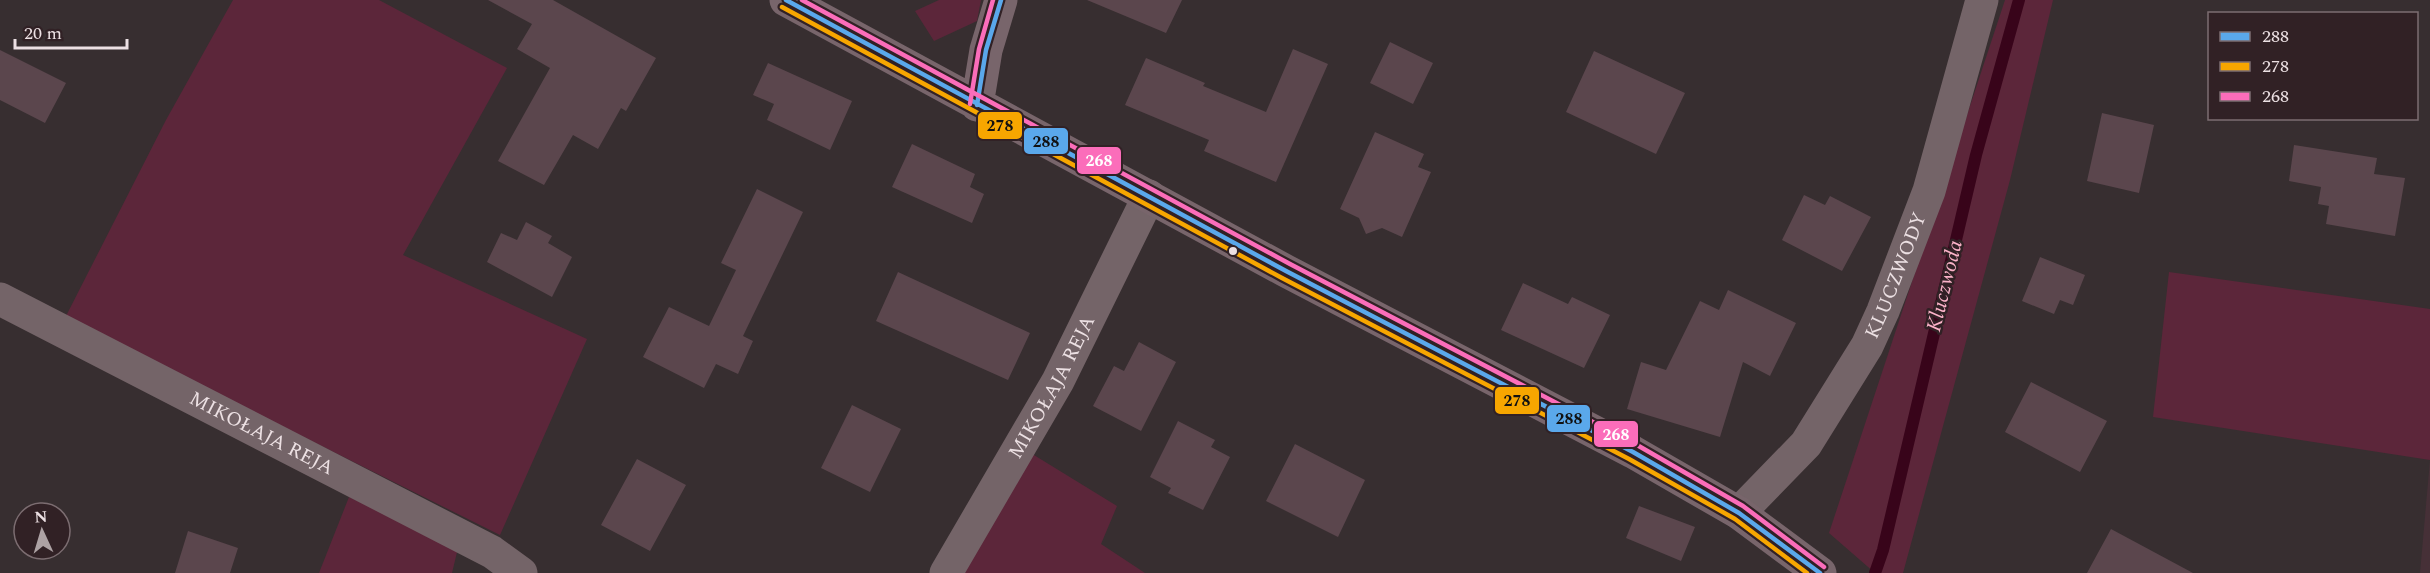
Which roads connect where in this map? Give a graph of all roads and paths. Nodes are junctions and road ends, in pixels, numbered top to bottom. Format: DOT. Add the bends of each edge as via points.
graph roads {
  1 [pos="786,0"];
  2 [pos="1001,0"];
  3 [pos="1983,0"];
  4 [pos="977,105"];
  5 [pos="1149,196"];
  6 [pos="0,299"];
  7 [pos="1739,513"];
  8 [pos="521,573"];
  9 [pos="946,573"];
  10 [pos="1820,573"];
  1 -- 4 [label="street"];
  2 -- 4 [label="street" via="986,50"];
  3 -- 7 [label="street, KLUCZWODY" via="1929,191 1868,346 1806,444"];
  4 -- 5 [label="street"];
  5 -- 7 [label="street" via="1633,452"];
  5 -- 9 [label="street, MIKOŁAJA REJA" via="1058,381"];
  6 -- 8 [label="street, MIKOŁAJA REJA" via="492,552"];
  7 -- 10 [label="street"];
}
